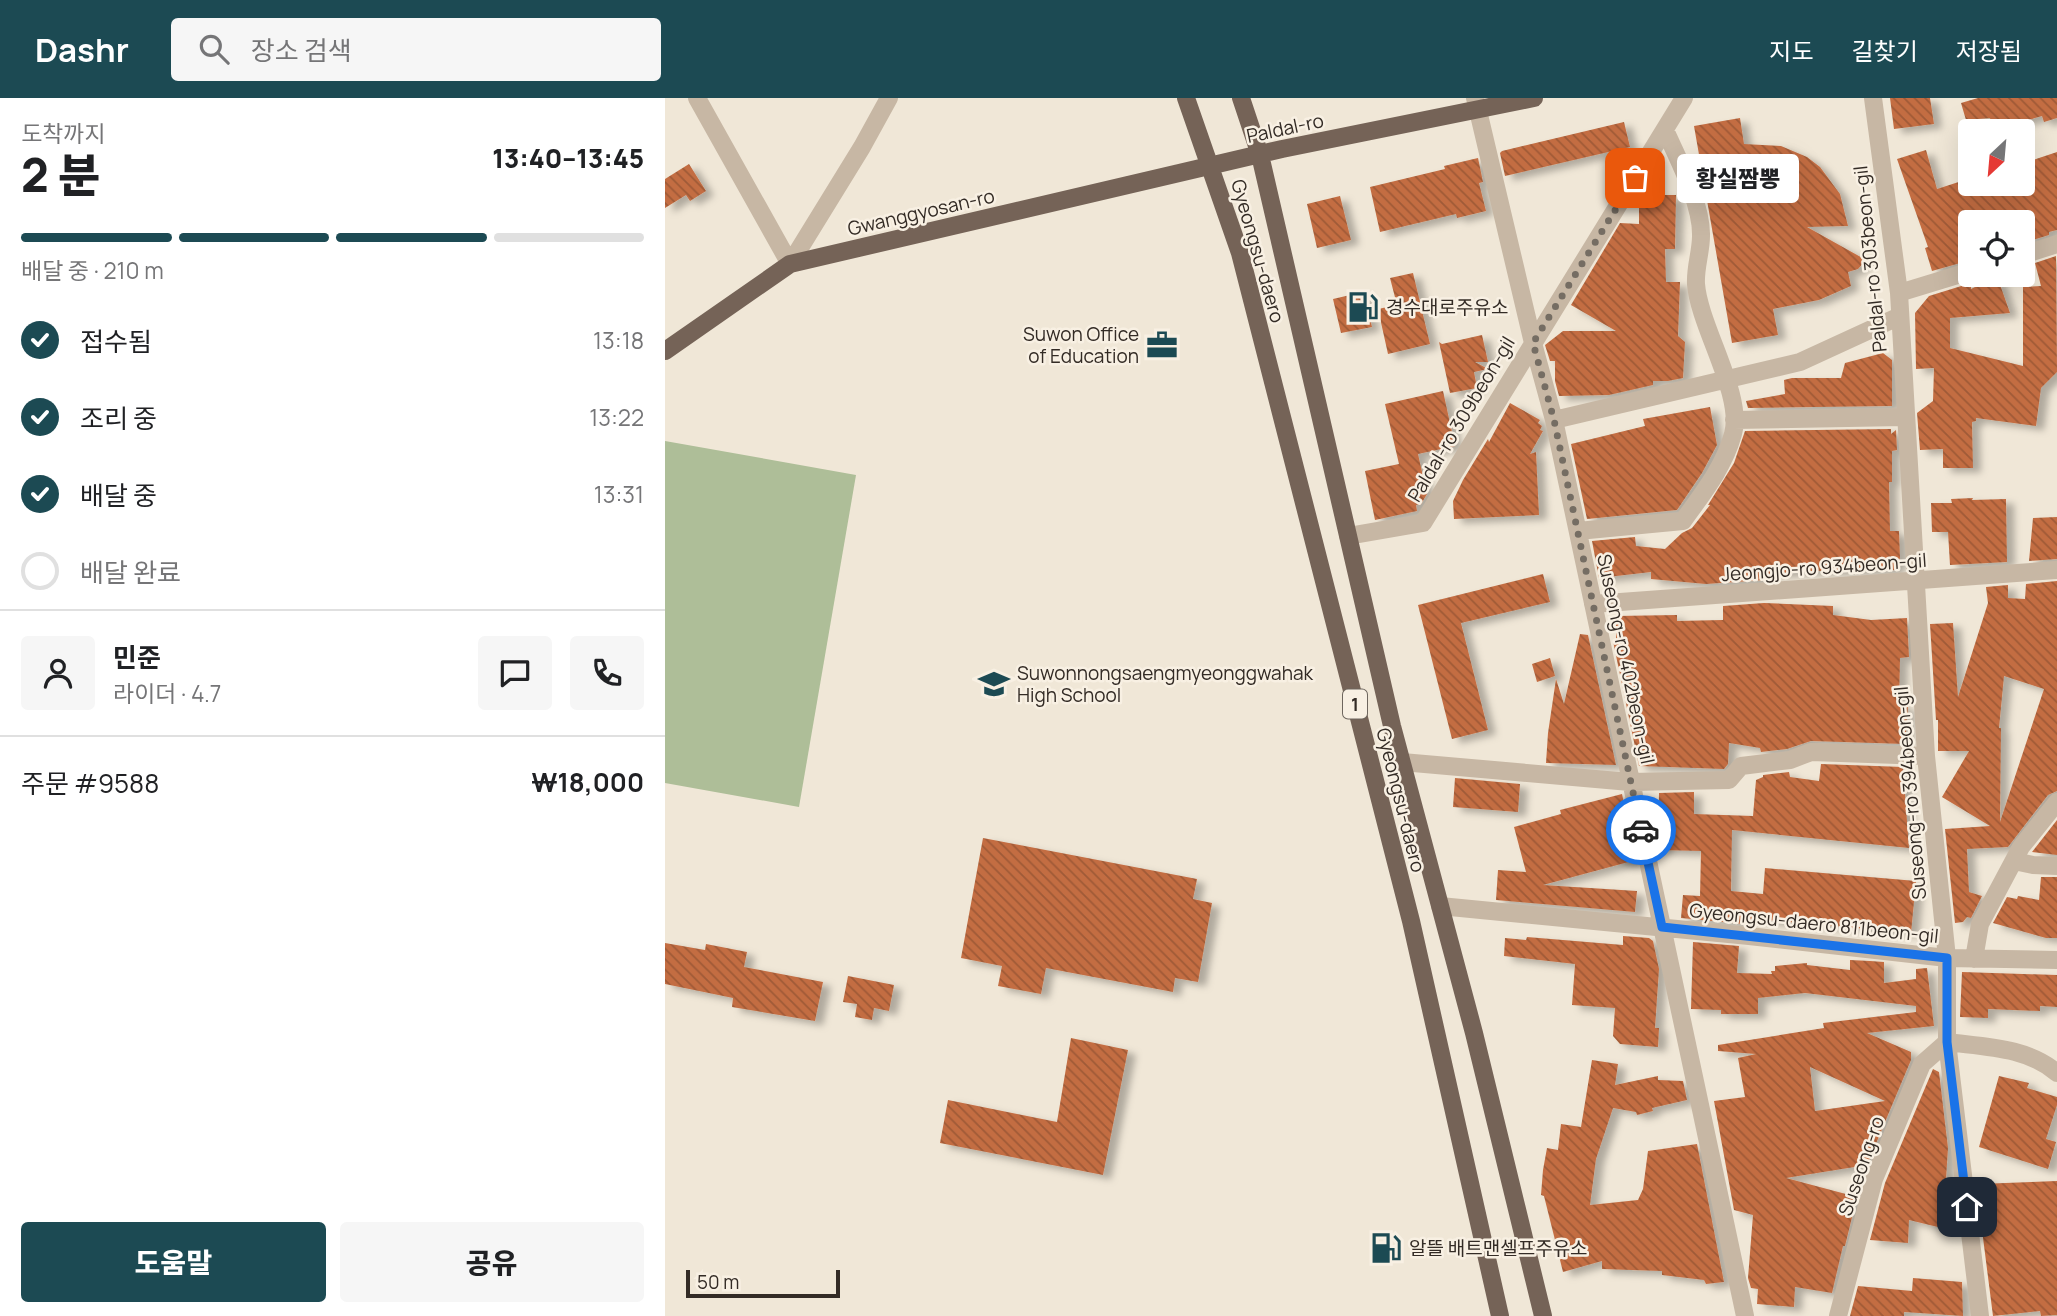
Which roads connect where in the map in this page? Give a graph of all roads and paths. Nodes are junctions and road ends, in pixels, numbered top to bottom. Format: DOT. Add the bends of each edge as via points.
graph roads {
  1 [pos="697,98"];
  2 [pos="889,98"];
  3 [pos="1186,98"];
  4 [pos="1241,98"];
  5 [pos="1534,98"];
  6 [pos="1684,98"];
  7 [pos="1873,98"];
  8 [pos="1477,104"];
  9 [pos="1665,130"];
  10 [pos="1260,155"];
  11 [pos="1210,166"];
  12 [pos="2057,244"];
  13 [pos="2035,251"];
  14 [pos="790,264"];
  15 [pos="1958,275"];
  16 [pos="1899,293"];
  17 [pos="1900,316"];
  18 [pos="1533,343"];
  19 [pos="665,351"];
  20 [pos="1726,380"];
  21 [pos="1904,417"];
  22 [pos="1734,419"];
  23 [pos="1554,420"];
  24 [pos="1578,531"];
  25 [pos="1348,536"];
  26 [pos="2057,570"];
  27 [pos="1915,582"];
  28 [pos="1594,604"];
  29 [pos="1926,756"];
  30 [pos="1402,762"];
  31 [pos="1630,782"];
  32 [pos="2057,802"];
  33 [pos="2014,860"];
  34 [pos="2057,866"];
  35 [pos="1440,906"];
  36 [pos="1662,927"];
  37 [pos="1947,958"];
  38 [pos="1974,959"];
  39 [pos="2057,960"];
  40 [pos="1947,1042"];
  41 [pos="2057,1073"];
  42 [pos="1500,1316"];
  43 [pos="1543,1316"];
  44 [pos="1745,1316"];
  45 [pos="1838,1316"];
  46 [pos="1980,1316"];
  1 -- 14 [label="street"];
  2 -- 14 [label="street"];
  3 -- 11 [label="main road, Gyeongsu-daero / 1"];
  4 -- 10 [label="main road, Gyeongsu-daero / 1"];
  5 -- 8 [label="main road, Paldal-ro"];
  6 -- 9 [label="street, Paldal-ro 309beon-gil"];
  7 -- 16 [label="street, Paldal-ro 303beon-gil"];
  8 -- 10 [label="main road, Paldal-ro"];
  8 -- 18 [label="street, Suseong-ro 402beon-gil"];
  9 -- 18 [label="street, Paldal-ro 309beon-gil"];
  9 -- 20 [label="street" via="1691,190 1702,234 1696,284"];
  10 -- 11 [label="main road, Paldal-ro"];
  10 -- 25 [label="main road, Gyeongsu-daero / 1"];
  11 -- 14 [label="main road, Gwanggyosan-ro"];
  11 -- 42 [label="main road, Gyeongsu-daero / 1" via="1240,253 1407,908"];
  12 -- 13 [label="street"];
  14 -- 19 [label="main road, Gwanggyosan-ro"];
  15 -- 16 [label="street"];
  16 -- 17 [label="street, Paldal-ro 303beon-gil"];
  17 -- 20 [label="street" via="1800,362"];
  17 -- 21 [label="street, Paldal-ro 303beon-gil"];
  18 -- 23 [label="street, Suseong-ro 402beon-gil"];
  18 -- 25 [label="street, Paldal-ro 309beon-gil" via="1423,523"];
  20 -- 22 [label="street"];
  20 -- 23 [label="street"];
  21 -- 22 [label="street"];
  21 -- 27 [label="street, Paldal-ro 303beon-gil"];
  22 -- 24 [label="street" via="1734,431 1716,476 1682,521"];
  23 -- 24 [label="street, Suseong-ro 402beon-gil"];
  24 -- 28 [label="street, Suseong-ro 402beon-gil"];
  25 -- 30 [label="main road, Gyeongsu-daero / 1"];
  26 -- 27 [label="street, Jeongjo-ro 934beon-gil"];
  27 -- 28 [label="street, Jeongjo-ro 934beon-gil"];
  27 -- 29 [label="street, Suseong-ro 394beon-gil"];
  28 -- 31 [label="street, Suseong-ro 402beon-gil"];
  29 -- 31 [label="street" via="1811,752 1790,760 1741,766 1729,780"];
  29 -- 37 [label="street, Suseong-ro 394beon-gil"];
  30 -- 31 [label="street"];
  30 -- 35 [label="main road, Gyeongsu-daero / 1"];
  31 -- 36 [label="street, Suseong-ro 402beon-gil"];
  32 -- 33 [label="street"];
  33 -- 34 [label="street"];
  33 -- 38 [label="street" via="1980,924"];
  35 -- 36 [label="street, Gyeongsu-daero 811beon-gil"];
  35 -- 43 [label="main road, Gyeongsu-daero / 1"];
  36 -- 37 [label="street, Gyeongsu-daero 811beon-gil"];
  36 -- 44 [label="street, Suseong-ro 402beon-gil"];
  37 -- 38 [label="street, Gyeongsu-daero 811beon-gil"];
  37 -- 40 [label="street, Suseong-ro 394beon-gil"];
  38 -- 39 [label="street, Gyeongsu-daero 811beon-gil"];
  40 -- 41 [label="street" via="2008,1050 2043,1061"];
  40 -- 45 [label="street, Suseong-ro" via="1922,1064 1874,1179"];
  40 -- 46 [label="street, Suseong-ro 394beon-gil"];
}
